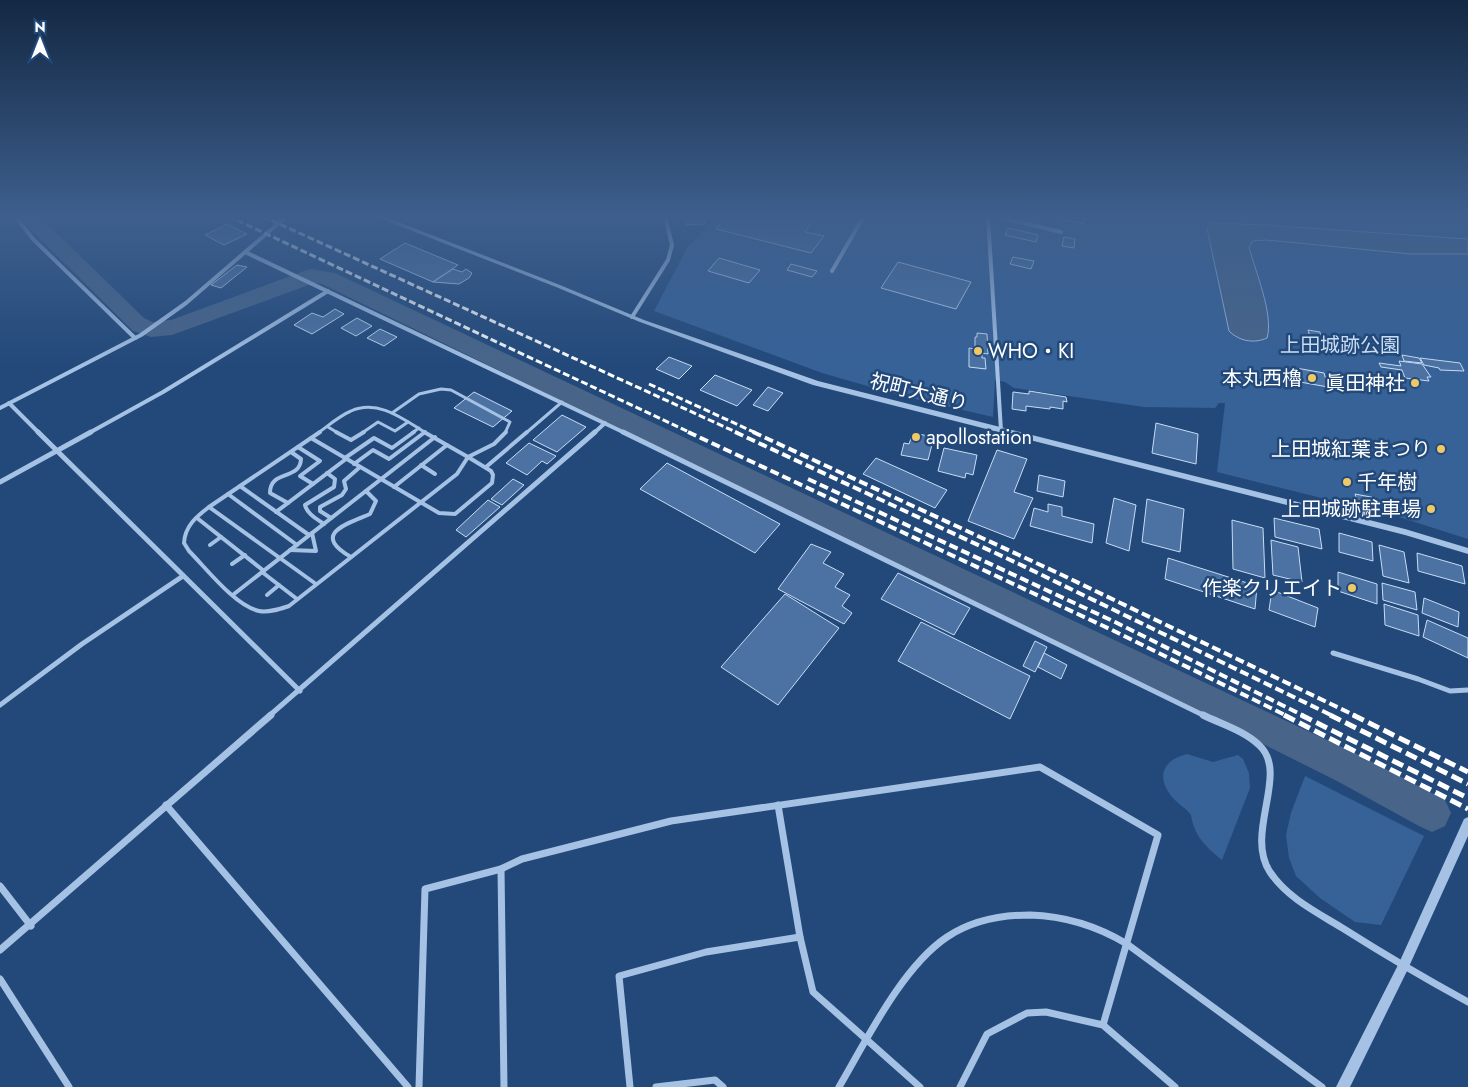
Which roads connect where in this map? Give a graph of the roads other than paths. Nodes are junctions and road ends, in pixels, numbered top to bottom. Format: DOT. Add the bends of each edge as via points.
graph roads {
  1 [pos="62,267"];
  2 [pos="229,267"];
  3 [pos="276,267"];
  4 [pos="510,267"];
  5 [pos="664,267"];
  6 [pos="834,267"];
  7 [pos="991,267"];
  8 [pos="832,271"];
  9 [pos="328,291"];
  10 [pos="632,317"];
  11 [pos="135,338"];
  12 [pos="562,402"];
  13 [pos="9,403"];
  14 [pos="0,408"];
  15 [pos="392,412"];
  16 [pos="408,422"];
  17 [pos="605,423"];
  18 [pos="328,427"];
  19 [pos="419,428"];
  20 [pos="1001,431"];
  21 [pos="425,432"];
  22 [pos="434,437"];
  23 [pos="311,438"];
  24 [pos="448,445"];
  25 [pos="298,447"];
  26 [pos="57,452"];
  27 [pos="291,452"];
  28 [pos="468,457"];
  29 [pos="346,459"];
  30 [pos="354,464"];
  31 [pos="421,466"];
  32 [pos="360,467"];
  33 [pos="486,467"];
  34 [pos="327,473"];
  35 [pos="435,474"];
  36 [pos="381,479"];
  37 [pos="0,482"];
  38 [pos="313,484"];
  39 [pos="240,486"];
  40 [pos="394,487"];
  41 [pos="366,491"];
  42 [pos="228,494"];
  43 [pos="421,502"];
  44 [pos="288,503"];
  45 [pos="209,507"];
  46 [pos="276,512"];
  47 [pos="197,518"];
  48 [pos="331,518"];
  49 [pos="324,524"];
  50 [pos="310,534"];
  51 [pos="222,537"];
  52 [pos="210,545"];
  53 [pos="297,545"];
  54 [pos="290,550"];
  55 [pos="1468,551"];
  56 [pos="244,555"];
  57 [pos="351,557"];
  58 [pos="279,558"];
  59 [pos="232,564"];
  60 [pos="263,571"];
  61 [pos="183,576"];
  62 [pos="316,584"];
  63 [pos="279,585"];
  64 [pos="234,594"];
  65 [pos="267,595"];
  66 [pos="297,599"];
  67 [pos="1333,653"];
  68 [pos="1468,690"];
  69 [pos="300,691"];
  70 [pos="0,705"];
  71 [pos="778,805"];
  72 [pos="166,806"];
  73 [pos="1468,822"];
  74 [pos="501,868"];
  75 [pos="0,886"];
  76 [pos="31,926"];
  77 [pos="800,936"];
  78 [pos="1127,944"];
  79 [pos="0,950"];
  80 [pos="1403,967"];
  81 [pos="0,979"];
  82 [pos="1468,1002"];
  83 [pos="1102,1025"];
  84 [pos="867,1042"];
  85 [pos="68,1087"];
  86 [pos="408,1087"];
  87 [pos="419,1087"];
  88 [pos="504,1087"];
  89 [pos="630,1087"];
  90 [pos="656,1087"];
  91 [pos="723,1087"];
  92 [pos="839,1087"];
  93 [pos="920,1087"];
  94 [pos="960,1087"];
  95 [pos="1175,1087"];
  96 [pos="1322,1087"];
  97 [pos="1343,1087"];
  1 -- 11 [label="street"];
  2 -- 11 [label="street" via="159,323"];
  3 -- 9 [label="street"];
  4 -- 10 [label="street, 祝町大通り"];
  5 -- 10 [label="street"];
  6 -- 8 [label="street"];
  7 -- 20 [label="street"];
  9 -- 12 [label="street"];
  9 -- 26 [label="street" via="200,370"];
  10 -- 20 [label="street, 祝町大通り" via="816,383"];
  11 -- 13 [label="street"];
  12 -- 17 [label="street"];
  12 -- 33 [label="lane"];
  13 -- 14 [label="street"];
  13 -- 26 [label="street"];
  15 -- 16 [label="lane"];
  15 -- 18 [label="lane" via="370,406 360,408 350,411"];
  15 -- 28 [label="lane" via="420,393 441,389 451,390 510,422 505,433 482,452"];
  16 -- 18 [label="lane" via="395,431 378,422 351,440"];
  16 -- 19 [label="lane"];
  17 -- 69 [label="street"];
  17 -- 80 [label="street" via="1248,737 1262,748 1271,781 1259,834 1268,870 1292,897"];
  18 -- 23 [label="lane"];
  19 -- 21 [label="lane"];
  19 -- 29 [label="lane" via="392,448 374,438"];
  20 -- 55 [label="street, 祝町大通り" via="1405,532"];
  21 -- 22 [label="lane"];
  21 -- 30 [label="lane" via="389,459 373,450"];
  22 -- 24 [label="lane"];
  22 -- 36 [label="lane"];
  23 -- 25 [label="lane"];
  23 -- 29 [label="lane"];
  24 -- 28 [label="lane"];
  24 -- 31 [label="lane"];
  25 -- 27 [label="lane"];
  25 -- 38 [label="lane" via="320,461 300,476"];
  26 -- 37 [label="street"];
  26 -- 61 [label="street"];
  27 -- 39 [label="lane"];
  27 -- 44 [label="lane" via="301,459 300,468 273,481 269,489 270,493"];
  28 -- 33 [label="lane"];
  28 -- 43 [label="lane" via="457,474"];
  29 -- 30 [label="lane"];
  29 -- 34 [label="lane"];
  30 -- 32 [label="lane"];
  31 -- 35 [label="lane"];
  31 -- 40 [label="lane"];
  32 -- 36 [label="lane"];
  32 -- 48 [label="lane" via="344,480 346,489 342,495 320,507 320,511"];
  33 -- 43 [label="lane" via="493,475 492,483 455,514 439,513"];
  34 -- 38 [label="lane"];
  34 -- 49 [label="lane" via="335,479 334,487 309,500 305,509"];
  36 -- 40 [label="lane"];
  36 -- 41 [label="lane"];
  38 -- 44 [label="lane"];
  39 -- 42 [label="lane"];
  39 -- 46 [label="lane"];
  40 -- 43 [label="lane"];
  41 -- 48 [label="lane"];
  41 -- 57 [label="lane" via="376,501 370,514 343,524 333,534 335,546"];
  42 -- 45 [label="lane"];
  42 -- 53 [label="lane"];
  43 -- 57 [label="lane"];
  44 -- 46 [label="lane"];
  45 -- 47 [label="lane"];
  45 -- 58 [label="lane"];
  46 -- 50 [label="lane"];
  47 -- 51 [label="lane"];
  47 -- 64 [label="lane" via="186,529 184,543"];
  48 -- 49 [label="lane"];
  49 -- 50 [label="lane"];
  50 -- 53 [label="lane"];
  50 -- 54 [label="lane" via="316,551"];
  51 -- 52 [label="lane"];
  51 -- 56 [label="lane"];
  53 -- 54 [label="lane"];
  54 -- 58 [label="lane"];
  56 -- 59 [label="lane"];
  56 -- 60 [label="lane"];
  57 -- 62 [label="lane"];
  58 -- 60 [label="lane"];
  58 -- 62 [label="lane"];
  60 -- 63 [label="lane"];
  60 -- 64 [label="lane"];
  61 -- 69 [label="street"];
  61 -- 70 [label="street" via="82,644"];
  62 -- 66 [label="lane"];
  63 -- 65 [label="lane"];
  63 -- 66 [label="lane"];
  64 -- 66 [label="lane" via="257,611 273,611 289,606"];
  67 -- 68 [label="street" via="1450,691"];
  69 -- 72 [label="street"];
  71 -- 74 [label="street" via="671,821 522,859"];
  71 -- 77 [label="street"];
  71 -- 78 [label="street" via="1040,767 1158,835"];
  72 -- 76 [label="street"];
  72 -- 86 [label="street"];
  73 -- 80 [label="street"];
  74 -- 87 [label="street" via="425,889"];
  74 -- 88 [label="street"];
  75 -- 76 [label="street"];
  76 -- 79 [label="street"];
  77 -- 84 [label="street" via="813,992"];
  77 -- 89 [label="street" via="706,952 619,976"];
  78 -- 83 [label="street"];
  78 -- 84 [label="street" via="1095,927 1050,915 1007,916 974,923 947,937 926,955"];
  78 -- 96 [label="street"];
  80 -- 82 [label="street"];
  80 -- 97 [label="street"];
  81 -- 85 [label="street"];
  83 -- 94 [label="street" via="1046,1012 1027,1013 987,1034"];
  83 -- 95 [label="street"];
  84 -- 92 [label="street"];
  84 -- 93 [label="street"];
  90 -- 91 [label="street" via="715,1080"];
}
